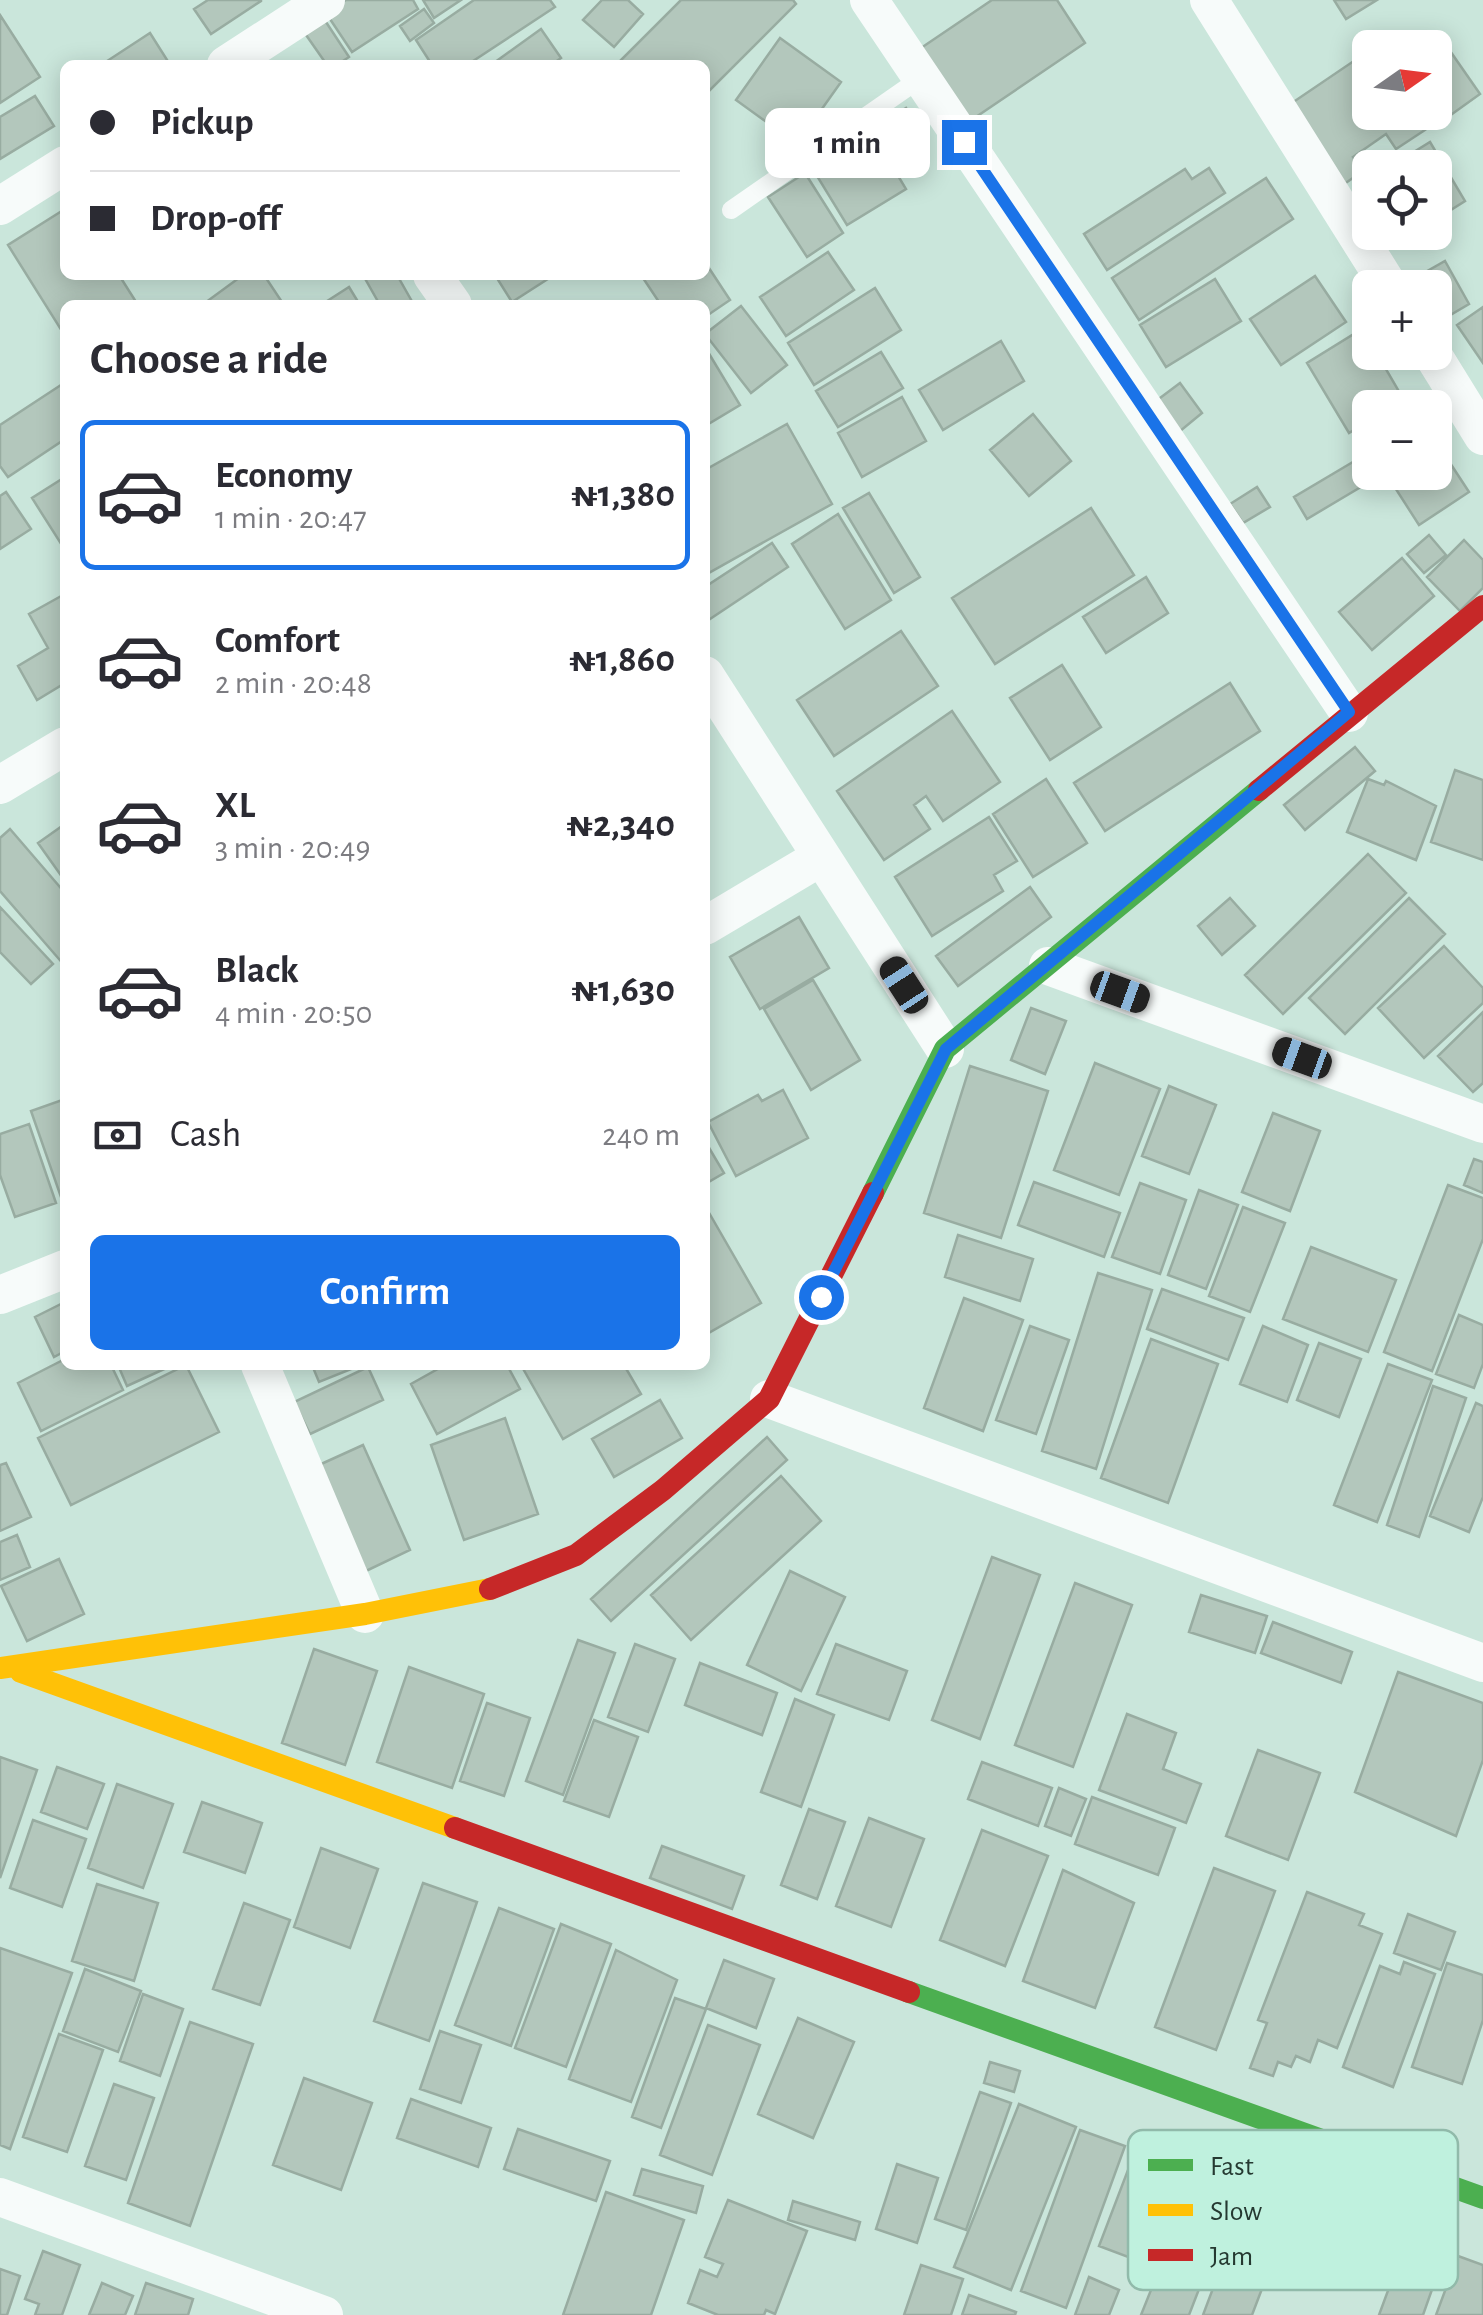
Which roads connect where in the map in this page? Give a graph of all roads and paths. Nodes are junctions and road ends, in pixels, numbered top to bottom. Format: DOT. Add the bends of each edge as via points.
graph roads {
  1 [pos="326,0"];
  2 [pos="869,0"];
  3 [pos="1209,0"];
  4 [pos="279,51"];
  5 [pos="245,60"];
  6 [pos="921,78"];
  7 [pos="60,168"];
  8 [pos="0,206"];
  9 [pos="731,210"];
  10 [pos="1379,270"];
  11 [pos="1442,370"];
  12 [pos="1483,436"];
  13 [pos="1475,622"];
  14 [pos="710,683"];
  15 [pos="1349,712"];
  16 [pos="60,749"];
  17 [pos="0,784"];
  18 [pos="821,858"];
  19 [pos="710,923"];
  20 [pos="1048,966"];
  21 [pos="946,1049"];
  22 [pos="1483,1124"];
  23 [pos="60,1272"];
  24 [pos="0,1294"];
  25 [pos="262,1370"];
  26 [pos="769,1399"];
  27 [pos="365,1614"];
  28 [pos="1483,1664"];
  29 [pos="7,1669"];
  30 [pos="1293,2130"];
  31 [pos="1458,2189"];
  32 [pos="0,2196"];
  33 [pos="1483,2198"];
  34 [pos="324,2315"];
  1 -- 4 [label="street"];
  2 -- 6 [label="street"];
  3 -- 10 [label="street"];
  4 -- 5 [label="street"];
  6 -- 9 [label="lane"];
  6 -- 15 [label="street"];
  7 -- 8 [label="street"];
  11 -- 12 [label="street"];
  13 -- 15 [label="street"];
  14 -- 18 [label="street"];
  15 -- 20 [label="street"];
  16 -- 17 [label="street"];
  18 -- 19 [label="street"];
  18 -- 21 [label="street"];
  20 -- 21 [label="street"];
  20 -- 22 [label="street"];
  21 -- 26 [label="street"];
  23 -- 24 [label="street"];
  25 -- 27 [label="street"];
  26 -- 27 [label="street" via="576,1555 485,1591"];
  26 -- 28 [label="street"];
  27 -- 29 [label="street"];
  29 -- 30 [label="street"];
  31 -- 33 [label="street"];
  32 -- 34 [label="street"];
}
